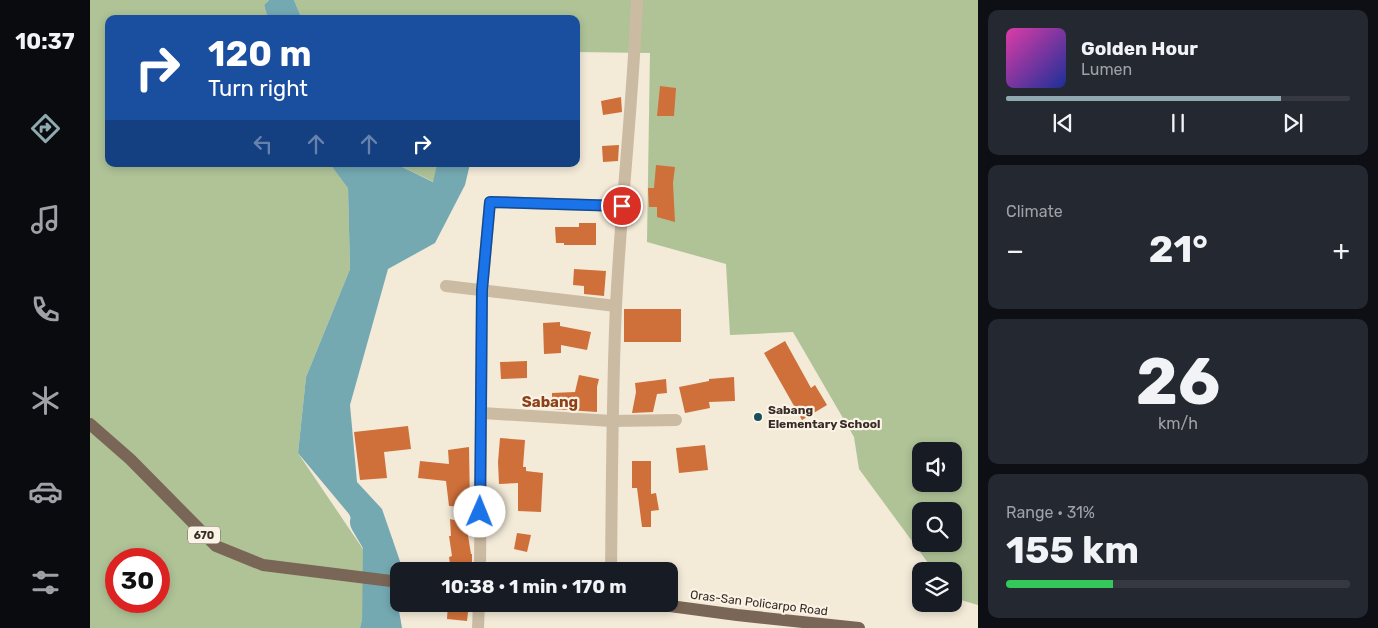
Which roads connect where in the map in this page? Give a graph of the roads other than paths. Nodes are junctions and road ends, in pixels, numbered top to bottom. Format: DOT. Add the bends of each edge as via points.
graph roads {
  1 [pos="637,0"];
  2 [pos="622,206"];
  3 [pos="446,286"];
  4 [pos="482,290"];
  5 [pos="616,306"];
  6 [pos="482,413"];
  7 [pos="676,420"];
  8 [pos="612,421"];
  9 [pos="90,424"];
  10 [pos="480,562"];
  11 [pos="611,562"];
  12 [pos="390,581"];
  13 [pos="678,607"];
  14 [pos="479,612"];
  15 [pos="478,628"];
  16 [pos="859,628"];
  1 -- 2 [label="street"];
  2 -- 4 [label="street" via="490,202"];
  2 -- 5 [label="street"];
  3 -- 4 [label="street"];
  4 -- 5 [label="street"];
  4 -- 6 [label="street"];
  5 -- 8 [label="street"];
  6 -- 8 [label="street"];
  6 -- 10 [label="street"];
  7 -- 8 [label="street"];
  8 -- 11 [label="street"];
  9 -- 12 [label="main road, 670" via="130,458 216,546 263,565"];
  13 -- 16 [label="main road, Oras-San Policarpo Road"];
  14 -- 15 [label="street"];
}
